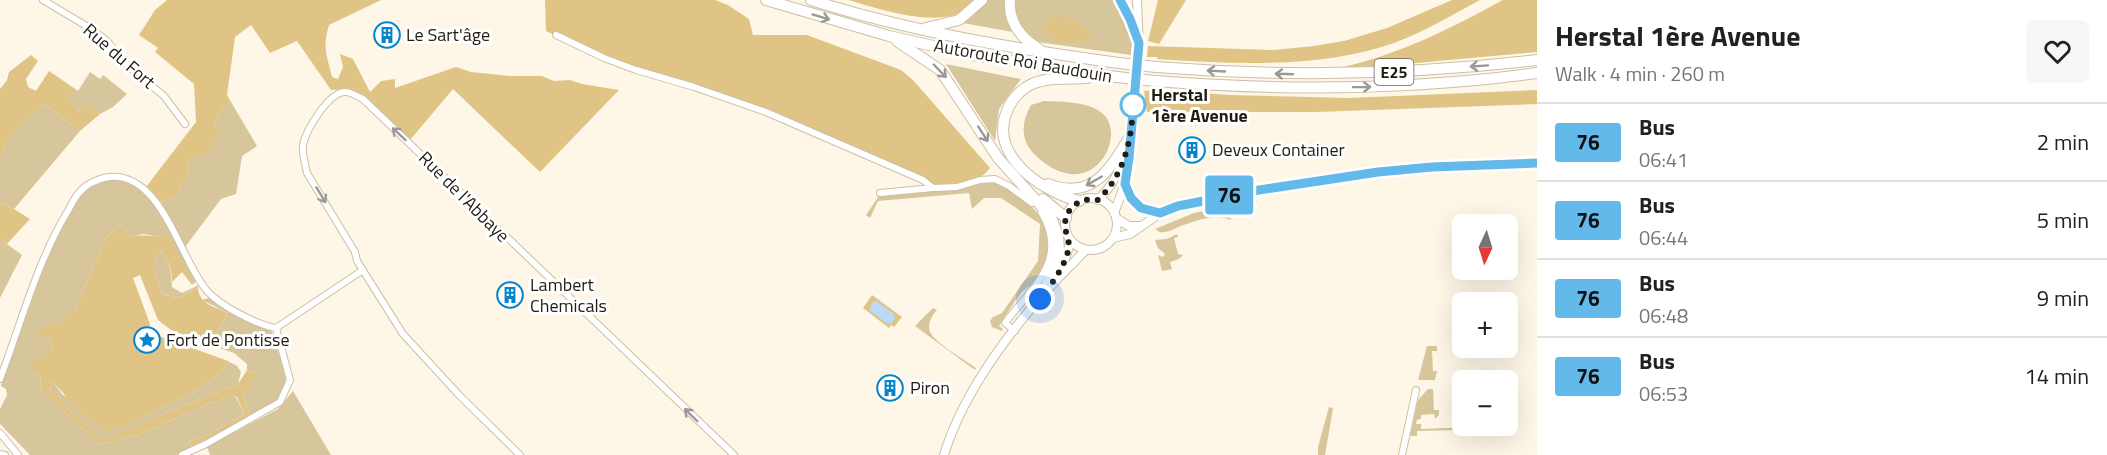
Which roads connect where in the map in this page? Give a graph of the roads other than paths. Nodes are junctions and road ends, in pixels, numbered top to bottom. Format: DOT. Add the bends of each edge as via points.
graph roads {
  1 [pos="45,0"];
  2 [pos="766,0"];
  3 [pos="811,0"];
  4 [pos="982,0"];
  5 [pos="1010,0"];
  6 [pos="1120,0"];
  7 [pos="1137,0"];
  8 [pos="920,29"];
  9 [pos="555,35"];
  10 [pos="889,36"];
  11 [pos="1139,43"];
  12 [pos="1045,52"];
  13 [pos="1537,60"];
  14 [pos="1537,73"];
  15 [pos="1117,77"];
  16 [pos="185,124"];
  17 [pos="1130,136"];
  18 [pos="1537,163"];
  19 [pos="1029,175"];
  20 [pos="1017,178"];
  21 [pos="1125,184"];
  22 [pos="933,188"];
  23 [pos="880,193"];
  24 [pos="1098,200"];
  25 [pos="1079,201"];
  26 [pos="1160,213"];
  27 [pos="1115,215"];
  28 [pos="1066,218"];
  29 [pos="1142,226"];
  30 [pos="1113,238"];
  31 [pos="1071,240"];
  32 [pos="1086,250"];
  33 [pos="363,270"];
  34 [pos="1053,283"];
  35 [pos="1040,299"];
  36 [pos="276,327"];
  37 [pos="1015,331"];
  38 [pos="0,379"];
  39 [pos="1416,390"];
  40 [pos="0,433"];
  41 [pos="0,454"];
  42 [pos="5,455"];
  43 [pos="18,455"];
  44 [pos="182,455"];
  45 [pos="520,455"];
  46 [pos="734,455"];
  47 [pos="944,455"];
  48 [pos="1402,455"];
  1 -- 16 [label="street, Rue du Fort" via="107,41 129,67 164,96"];
  2 -- 10 [label="highway, Autoroute Roi Baudouin / E25, one-way"];
  3 -- 8 [label="highway, Autoroute Roi Baudouin / E25"];
  4 -- 8 [label="highway" via="959,20"];
  5 -- 12 [label="highway" via="1016,29"];
  6 -- 11 [label="street"];
  7 -- 11 [label="street"];
  8 -- 12 [label="highway, Autoroute Roi Baudouin / E25"];
  9 -- 22 [label="street" via="636,70 766,112 923,180"];
  10 -- 15 [label="highway, Autoroute Roi Baudouin / E25" via="973,55"];
  10 -- 20 [label="highway, one-way" via="940,70 998,158"];
  11 -- 17 [label="street"];
  13 -- 12 [label="highway, Autoroute Roi Baudouin / E25, one-way, bridge" via="1341,74 1250,73 1156,67"];
  15 -- 14 [label="highway, Autoroute Roi Baudouin / E25, one-way, bridge" via="1257,86 1365,87"];
  15 -- 19 [label="highway" via="1042,81 1018,95 1006,114 1003,138 1009,153"];
  17 -- 19 [label="highway, one-way" via="1112,167 1088,185 1063,189"];
  17 -- 21 [label="street"];
  17 -- 24 [label="street" via="1118,176"];
  18 -- 26 [label="street" via="1432,167 1332,178 1214,198"];
  19 -- 25 [label="highway" via="1052,192"];
  20 -- 28 [label="highway"];
  20 -- 35 [label="highway" via="1045,208 1058,236 1059,251"];
  21 -- 26 [label="street" via="1137,205"];
  21 -- 27 [label="street"];
  22 -- 23 [label="street"];
  22 -- 37 [label="street" via="996,179 1029,200 1047,222 1052,241 1050,261 1034,288 1005,322"];
  24 -- 25 [label="street"];
  24 -- 27 [label="street"];
  25 -- 28 [label="street"];
  26 -- 29 [label="street"];
  27 -- 29 [label="street" via="1129,226"];
  27 -- 30 [label="street"];
  28 -- 31 [label="street"];
  29 -- 30 [label="street"];
  30 -- 32 [label="street" via="1102,248"];
  31 -- 32 [label="street"];
  31 -- 34 [label="street"];
  32 -- 34 [label="street"];
  33 -- 36 [label="street"];
  33 -- 45 [label="street, Rue de l'Abbaye" via="403,334"];
  46 -- 33 [label="street, Rue de l'Abbaye, one-way" via="363,99 346,92 329,99 308,132 303,158 307,172"];
  34 -- 35 [label="street"];
  35 -- 37 [label="street"];
  36 -- 38 [label="street" via="266,326 210,294 165,216 144,189 126,178 102,178 76,196 56,231"];
  36 -- 44 [label="street" via="290,380 280,402"];
  37 -- 47 [label="street" via="968,398"];
  39 -- 48 [label="street"];
  40 -- 43 [label="street"];
  41 -- 42 [label="street"];
}
